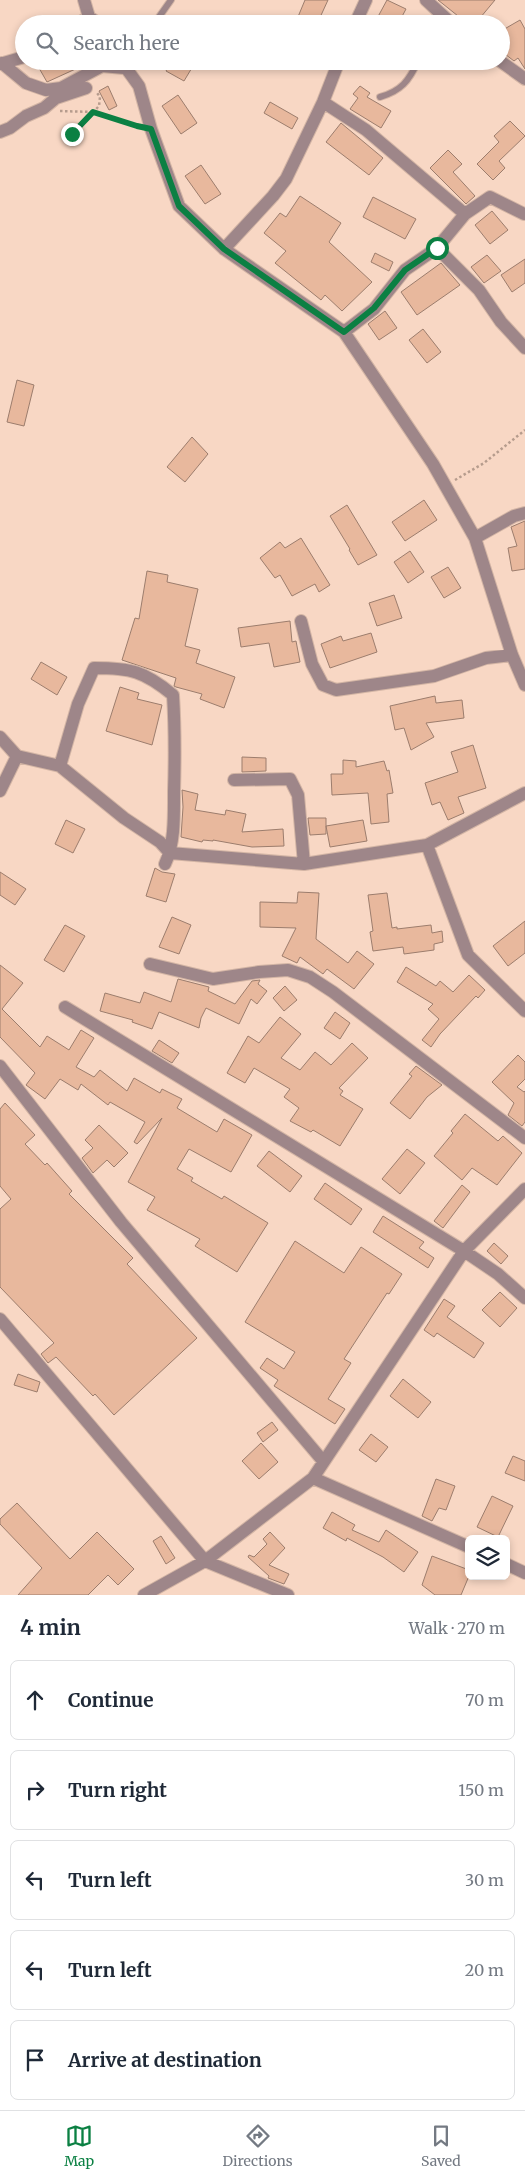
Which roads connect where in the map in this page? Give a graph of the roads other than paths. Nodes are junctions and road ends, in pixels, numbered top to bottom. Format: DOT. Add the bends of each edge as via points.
graph roads {
  1 [pos="84,0"];
  2 [pos="171,0"];
  3 [pos="366,0"];
  4 [pos="426,0"];
  5 [pos="92,15"];
  6 [pos="160,15"];
  7 [pos="359,15"];
  8 [pos="440,15"];
  9 [pos="15,60"];
  10 [pos="1,63"];
  11 [pos="510,68"];
  12 [pos="95,70"];
  13 [pos="126,70"];
  14 [pos="335,70"];
  15 [pos="414,70"];
  16 [pos="525,79"];
  17 [pos="86,88"];
  18 [pos="380,97"];
  19 [pos="323,102"];
  20 [pos="0,132"];
  21 [pos="465,214"];
  22 [pos="524,214"];
  23 [pos="437,248"];
  24 [pos="224,249"];
  25 [pos="344,332"];
  26 [pos="525,348"];
  27 [pos="525,513"];
  28 [pos="474,538"];
  29 [pos="301,621"];
  30 [pos="512,655"];
  31 [pos="525,684"];
  32 [pos="0,737"];
  33 [pos="17,756"];
  34 [pos="60,766"];
  35 [pos="234,780"];
  36 [pos="0,791"];
  37 [pos="525,792"];
  38 [pos="427,844"];
  39 [pos="168,859"];
  40 [pos="304,864"];
  41 [pos="150,964"];
  42 [pos="65,1007"];
  43 [pos="525,1011"];
  44 [pos="0,1066"];
  45 [pos="525,1138"];
  46 [pos="525,1189"];
  47 [pos="464,1251"];
  48 [pos="525,1298"];
  49 [pos="0,1319"];
  50 [pos="323,1461"];
  51 [pos="313,1478"];
  52 [pos="465,1545"];
  53 [pos="206,1561"];
  54 [pos="510,1566"];
  55 [pos="525,1572"];
  56 [pos="144,1595"];
  57 [pos="288,1595"];
  1 -- 5 [label="street"];
  2 -- 6 [label="lane"];
  3 -- 7 [label="street"];
  4 -- 8 [label="street"];
  9 -- 10 [label="street"];
  10 -- 12 [label="street" via="26,83 46,90 61,88"];
  11 -- 16 [label="street"];
  13 -- 24 [label="street" via="138,86 179,206"];
  14 -- 19 [label="street"];
  15 -- 18 [label="lane" via="395,93"];
  17 -- 20 [label="street" via="56,98"];
  19 -- 21 [label="street" via="366,130"];
  19 -- 24 [label="street" via="286,179"];
  21 -- 22 [label="street" via="490,197"];
  21 -- 23 [label="street"];
  23 -- 25 [label="street" via="405,270 374,308"];
  23 -- 26 [label="street" via="479,290 501,322"];
  24 -- 25 [label="street"];
  25 -- 28 [label="street" via="433,464"];
  27 -- 28 [label="street"];
  28 -- 30 [label="street"];
  29 -- 30 [label="street" via="312,664 323,686 336,690 434,676 486,658"];
  30 -- 31 [label="street"];
  32 -- 33 [label="street"];
  33 -- 34 [label="street"];
  33 -- 36 [label="street"];
  34 -- 39 [label="street" via="124,818 160,842"];
  34 -- 39 [label="street" via="78,704 94,668 124,668 154,678 173,695 176,744 174,810"];
  35 -- 40 [label="street" via="290,779 298,795"];
  37 -- 38 [label="street"];
  38 -- 40 [label="street"];
  38 -- 43 [label="street" via="468,955"];
  39 -- 40 [label="street"];
  41 -- 45 [label="street" via="213,979 288,970 310,977"];
  42 -- 47 [label="street"];
  44 -- 50 [label="street" via="121,1222"];
  46 -- 47 [label="street"];
  47 -- 48 [label="street" via="498,1274"];
  47 -- 50 [label="street"];
  49 -- 53 [label="street"];
  50 -- 51 [label="street"];
  51 -- 52 [label="street"];
  51 -- 53 [label="street"];
  53 -- 56 [label="street"];
  53 -- 57 [label="street"];
  54 -- 55 [label="street"];
}
